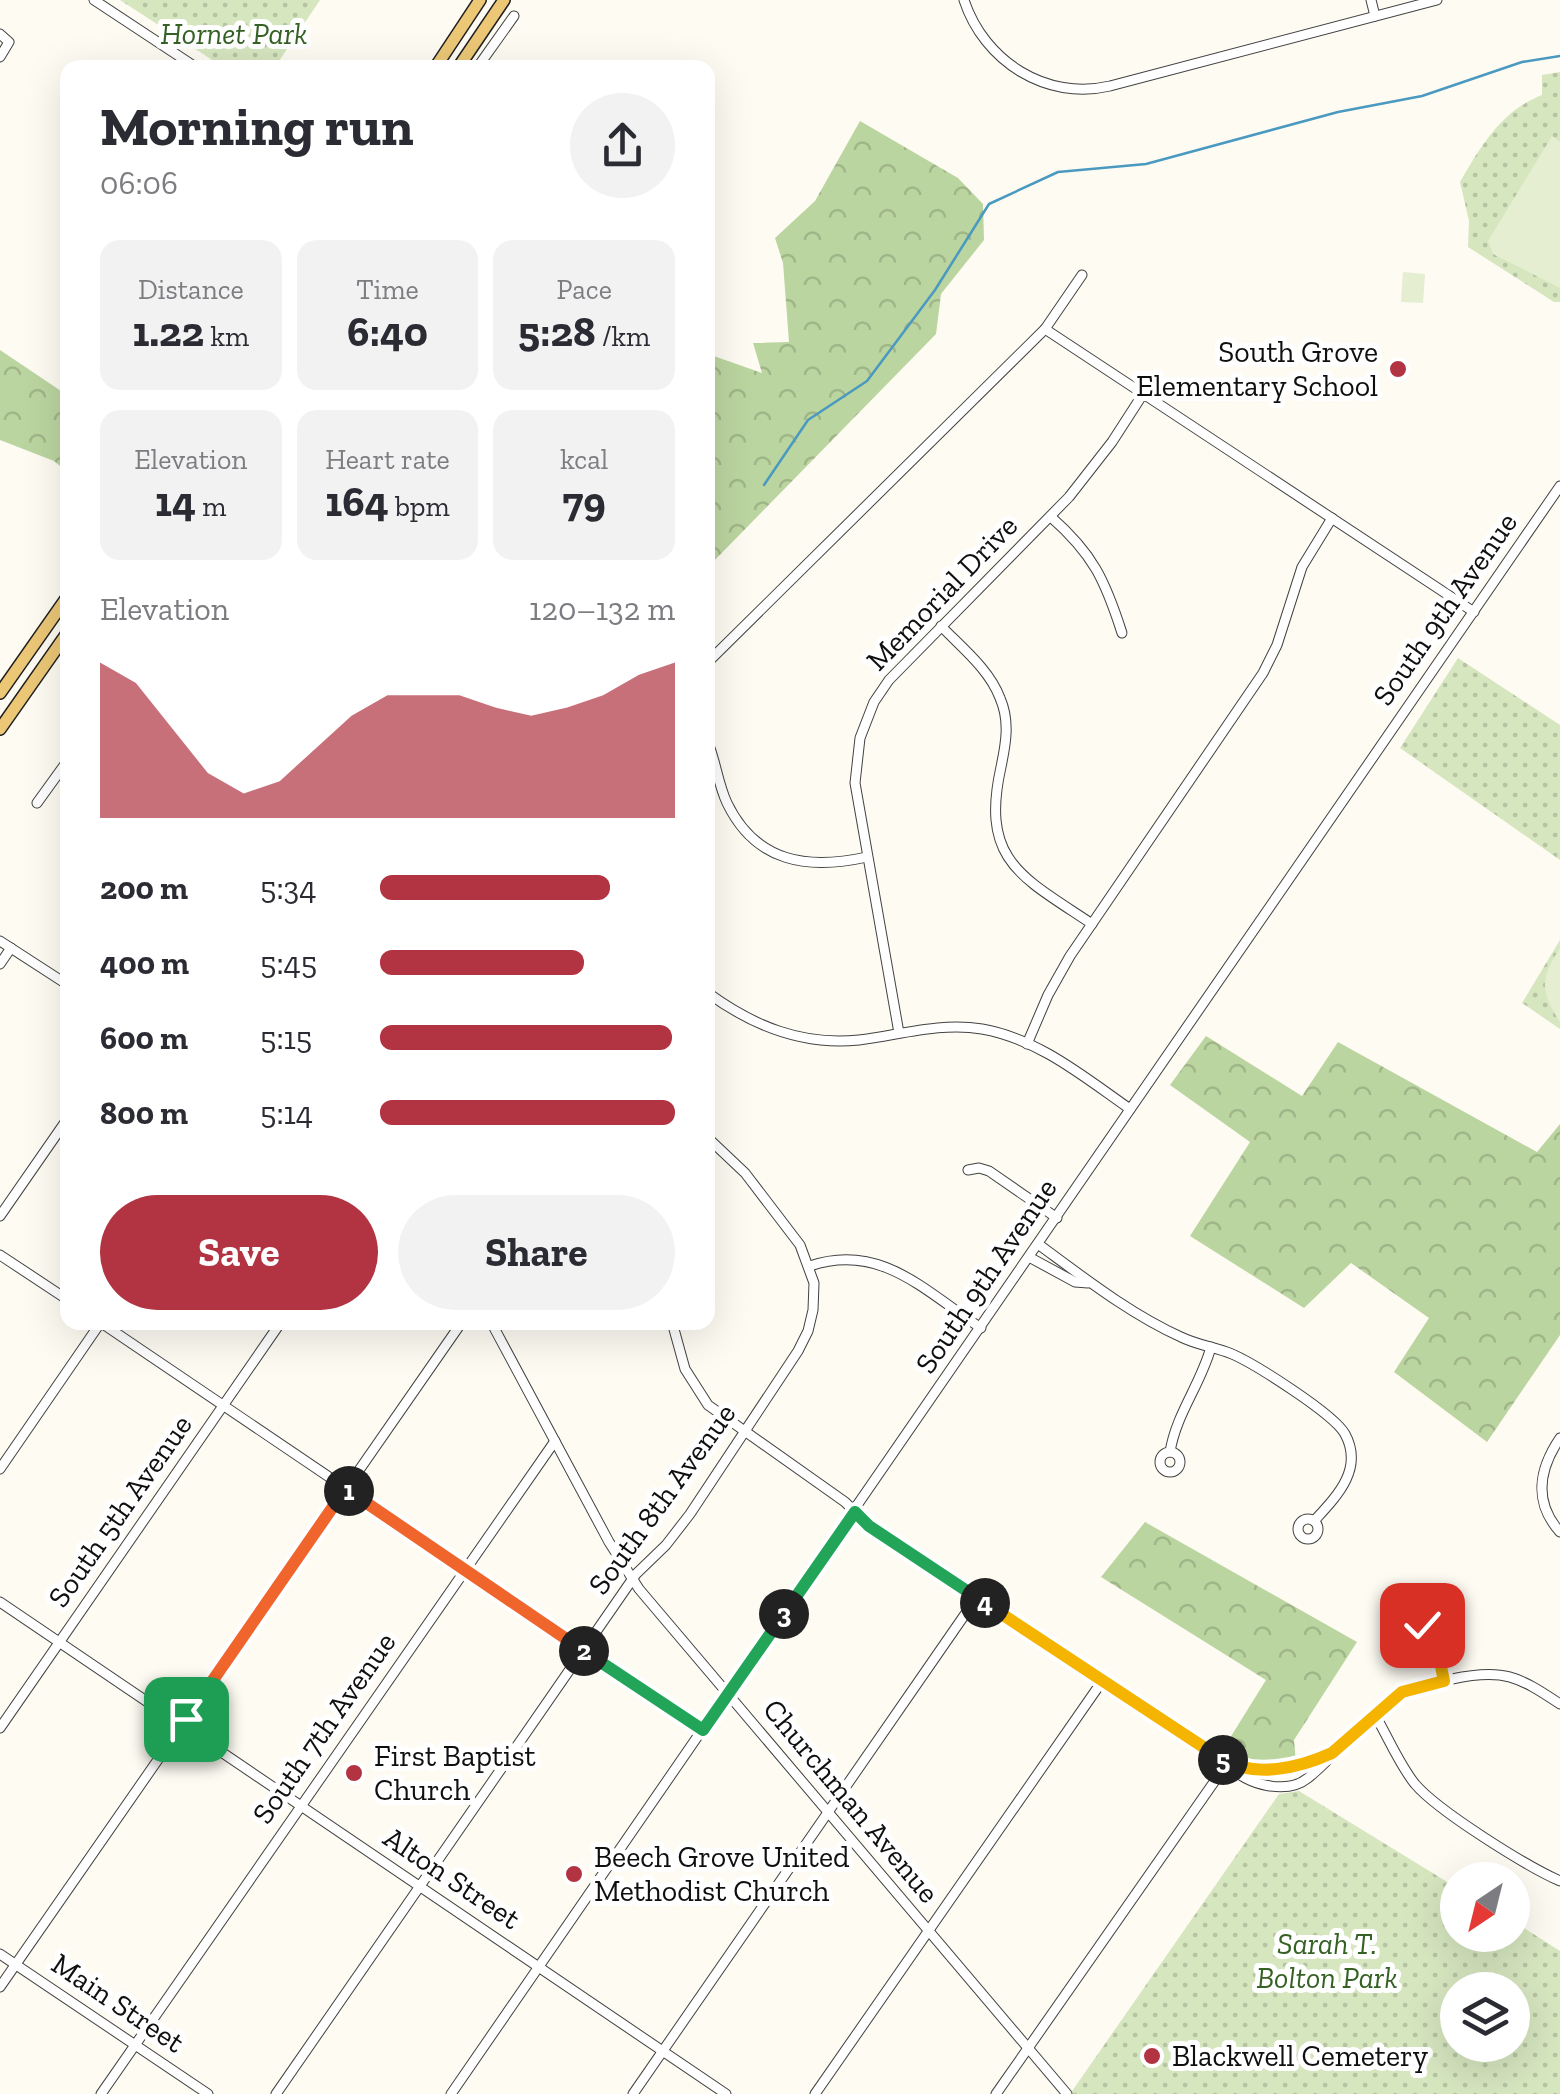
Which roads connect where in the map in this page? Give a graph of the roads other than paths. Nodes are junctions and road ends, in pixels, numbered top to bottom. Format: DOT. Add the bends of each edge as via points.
graph roads {
  1 [pos="94,0"];
  2 [pos="480,0"];
  3 [pos="504,0"];
  4 [pos="964,0"];
  5 [pos="1371,0"];
  6 [pos="1436,0"];
  7 [pos="514,16"];
  8 [pos="1375,16"];
  9 [pos="0,34"];
  10 [pos="0,57"];
  11 [pos="184,60"];
  12 [pos="439,60"];
  13 [pos="463,60"];
  14 [pos="483,60"];
  15 [pos="1082,275"];
  16 [pos="1045,329"];
  17 [pos="1143,394"];
  18 [pos="1560,487"];
  19 [pos="1051,517"];
  20 [pos="1332,518"];
  21 [pos="60,607"];
  22 [pos="1474,612"];
  23 [pos="941,626"];
  24 [pos="1122,633"];
  25 [pos="60,643"];
  26 [pos="715,655"];
  27 [pos="0,693"];
  28 [pos="0,729"];
  29 [pos="715,765"];
  30 [pos="60,771"];
  31 [pos="38,803"];
  32 [pos="868,858"];
  33 [pos="1092,924"];
  34 [pos="0,942"];
  35 [pos="10,948"];
  36 [pos="0,964"];
  37 [pos="60,981"];
  38 [pos="715,998"];
  39 [pos="900,1033"];
  40 [pos="1027,1044"];
  41 [pos="1130,1109"];
  42 [pos="60,1130"];
  43 [pos="715,1145"];
  44 [pos="968,1170"];
  45 [pos="0,1216"];
  46 [pos="1056,1218"];
  47 [pos="1038,1244"];
  48 [pos="0,1254"];
  49 [pos="1029,1257"];
  50 [pos="810,1266"];
  51 [pos="1091,1282"];
  52 [pos="60,1295"];
  53 [pos="980,1328"];
  54 [pos="96,1330"];
  55 [pos="111,1330"];
  56 [pos="276,1330"];
  57 [pos="456,1330"];
  58 [pos="495,1330"];
  59 [pos="674,1330"];
  60 [pos="1211,1347"];
  61 [pos="224,1406"];
  62 [pos="744,1432"];
  63 [pos="1560,1438"];
  64 [pos="555,1441"];
  65 [pos="1170,1452"];
  66 [pos="0,1469"];
  67 [pos="346,1488"];
  68 [pos="855,1512"];
  69 [pos="1314,1521"];
  70 [pos="1560,1532"];
  71 [pos="465,1570"];
  72 [pos="632,1579"];
  73 [pos="977,1597"];
  74 [pos="0,1602"];
  75 [pos="1435,1638"];
  76 [pos="59,1642"];
  77 [pos="584,1650"];
  78 [pos="1102,1680"];
  79 [pos="1444,1681"];
  80 [pos="728,1694"];
  81 [pos="1560,1704"];
  82 [pos="1376,1715"];
  83 [pos="181,1725"];
  84 [pos="0,1728"];
  85 [pos="703,1730"];
  86 [pos="1332,1753"];
  87 [pos="1228,1762"];
  88 [pos="301,1806"];
  89 [pos="828,1812"];
  90 [pos="1560,1881"];
  91 [pos="420,1886"];
  92 [pos="928,1930"];
  93 [pos="0,1954"];
  94 [pos="16,1964"];
  95 [pos="539,1967"];
  96 [pos="0,1987"];
  97 [pos="135,2044"];
  98 [pos="1028,2048"];
  99 [pos="663,2051"];
  100 [pos="100,2094"];
  101 [pos="208,2094"];
  102 [pos="276,2094"];
  103 [pos="451,2094"];
  104 [pos="633,2094"];
  105 [pos="726,2094"];
  106 [pos="815,2094"];
  107 [pos="996,2094"];
  108 [pos="1068,2094"];
  1 -- 11 [label="street"];
  2 -- 12 [label="main road"];
  3 -- 13 [label="main road"];
  4 -- 8 [label="street" via="978,31 1002,58 1034,79 1074,89 1106,88"];
  5 -- 8 [label="street"];
  6 -- 8 [label="street"];
  7 -- 14 [label="street"];
  9 -- 10 [label="street" via="9,42"];
  15 -- 16 [label="street"];
  16 -- 17 [label="street"];
  16 -- 26 [label="street"];
  17 -- 19 [label="street, Memorial Drive"];
  17 -- 20 [label="street"];
  18 -- 22 [label="street, South 9th Avenue"];
  19 -- 23 [label="street, Memorial Drive"];
  19 -- 24 [label="street" via="1098,566"];
  20 -- 22 [label="street"];
  20 -- 33 [label="street" via="1302,568 1263,673"];
  21 -- 27 [label="main road"];
  22 -- 41 [label="street, South 9th Avenue"];
  23 -- 32 [label="street, Memorial Drive" via="880,692 860,738 854,783"];
  23 -- 33 [label="street" via="985,671 1004,707 1006,738 994,805 1004,852 1027,880"];
  25 -- 28 [label="main road"];
  29 -- 32 [label="street" via="727,804 760,844 808,864"];
  30 -- 31 [label="street"];
  32 -- 39 [label="street, Memorial Drive"];
  33 -- 40 [label="street" via="1052,987"];
  34 -- 35 [label="street"];
  35 -- 36 [label="street"];
  35 -- 37 [label="street"];
  38 -- 39 [label="street" via="798,1037 838,1041"];
  39 -- 40 [label="street" via="980,1029"];
  40 -- 41 [label="street"];
  41 -- 46 [label="street, South 9th Avenue"];
  42 -- 45 [label="street"];
  43 -- 50 [label="street" via="750,1180"];
  44 -- 46 [label="street" via="990,1171"];
  46 -- 47 [label="street, South 9th Avenue"];
  47 -- 49 [label="street, South 9th Avenue"];
  47 -- 51 [label="street"];
  48 -- 52 [label="street"];
  49 -- 51 [label="street" via="1075,1282"];
  49 -- 53 [label="street, South 9th Avenue"];
  50 -- 53 [label="street" via="849,1257 883,1264"];
  50 -- 62 [label="street, South 8th Avenue" via="808,1331"];
  51 -- 60 [label="street" via="1181,1337"];
  53 -- 68 [label="street, South 9th Avenue"];
  54 -- 66 [label="street"];
  55 -- 61 [label="street"];
  56 -- 61 [label="street, South 5th Avenue"];
  57 -- 67 [label="street"];
  58 -- 64 [label="street, Churchman Avenue"];
  59 -- 62 [label="street" via="694,1388"];
  60 -- 65 [label="street"];
  60 -- 69 [label="street" via="1249,1363 1342,1430 1350,1472"];
  61 -- 67 [label="street"];
  61 -- 76 [label="street, South 5th Avenue"];
  62 -- 68 [label="street"];
  62 -- 72 [label="street, South 8th Avenue" via="684,1522"];
  63 -- 70 [label="street" via="1541,1480 1547,1514"];
  64 -- 71 [label="street, South 7th Avenue"];
  64 -- 72 [label="street, Churchman Avenue"];
  67 -- 71 [label="street"];
  67 -- 83 [label="street"];
  68 -- 73 [label="street"];
  68 -- 80 [label="street, South 9th Avenue"];
  71 -- 77 [label="street"];
  71 -- 88 [label="street, South 7th Avenue"];
  72 -- 77 [label="street, South 8th Avenue"];
  72 -- 80 [label="street, Churchman Avenue"];
  73 -- 78 [label="street"];
  73 -- 89 [label="street"];
  74 -- 76 [label="street, Alton Street"];
  75 -- 79 [label="street"];
  76 -- 83 [label="street, Alton Street"];
  76 -- 84 [label="street, South 5th Avenue"];
  77 -- 85 [label="street"];
  77 -- 91 [label="street, South 8th Avenue"];
  78 -- 87 [label="street"];
  78 -- 92 [label="street"];
  79 -- 81 [label="street" via="1504,1674"];
  79 -- 82 [label="street" via="1407,1690"];
  80 -- 85 [label="street, South 9th Avenue"];
  80 -- 89 [label="street, Churchman Avenue"];
  82 -- 86 [label="street"];
  82 -- 90 [label="street" via="1424,1794"];
  83 -- 88 [label="street, Alton Street"];
  83 -- 94 [label="street"];
  85 -- 95 [label="street, South 9th Avenue"];
  86 -- 87 [label="street" via="1254,1771"];
  86 -- 87 [label="street" via="1307,1779 1284,1787 1244,1777"];
  87 -- 98 [label="street"];
  88 -- 91 [label="street, Alton Street"];
  88 -- 97 [label="street, South 7th Avenue"];
  89 -- 92 [label="street, Churchman Avenue"];
  89 -- 99 [label="street"];
  91 -- 95 [label="street, Alton Street"];
  91 -- 102 [label="street, South 8th Avenue"];
  92 -- 98 [label="street, Churchman Avenue"];
  92 -- 106 [label="street"];
  93 -- 94 [label="street, Main Street"];
  94 -- 96 [label="street"];
  94 -- 97 [label="street, Main Street"];
  95 -- 99 [label="street, Alton Street"];
  95 -- 103 [label="street, South 9th Avenue"];
  97 -- 100 [label="street, South 7th Avenue"];
  97 -- 101 [label="street, Main Street"];
  98 -- 107 [label="street"];
  98 -- 108 [label="street, Churchman Avenue"];
  99 -- 104 [label="street"];
  99 -- 105 [label="street, Alton Street"];
}
